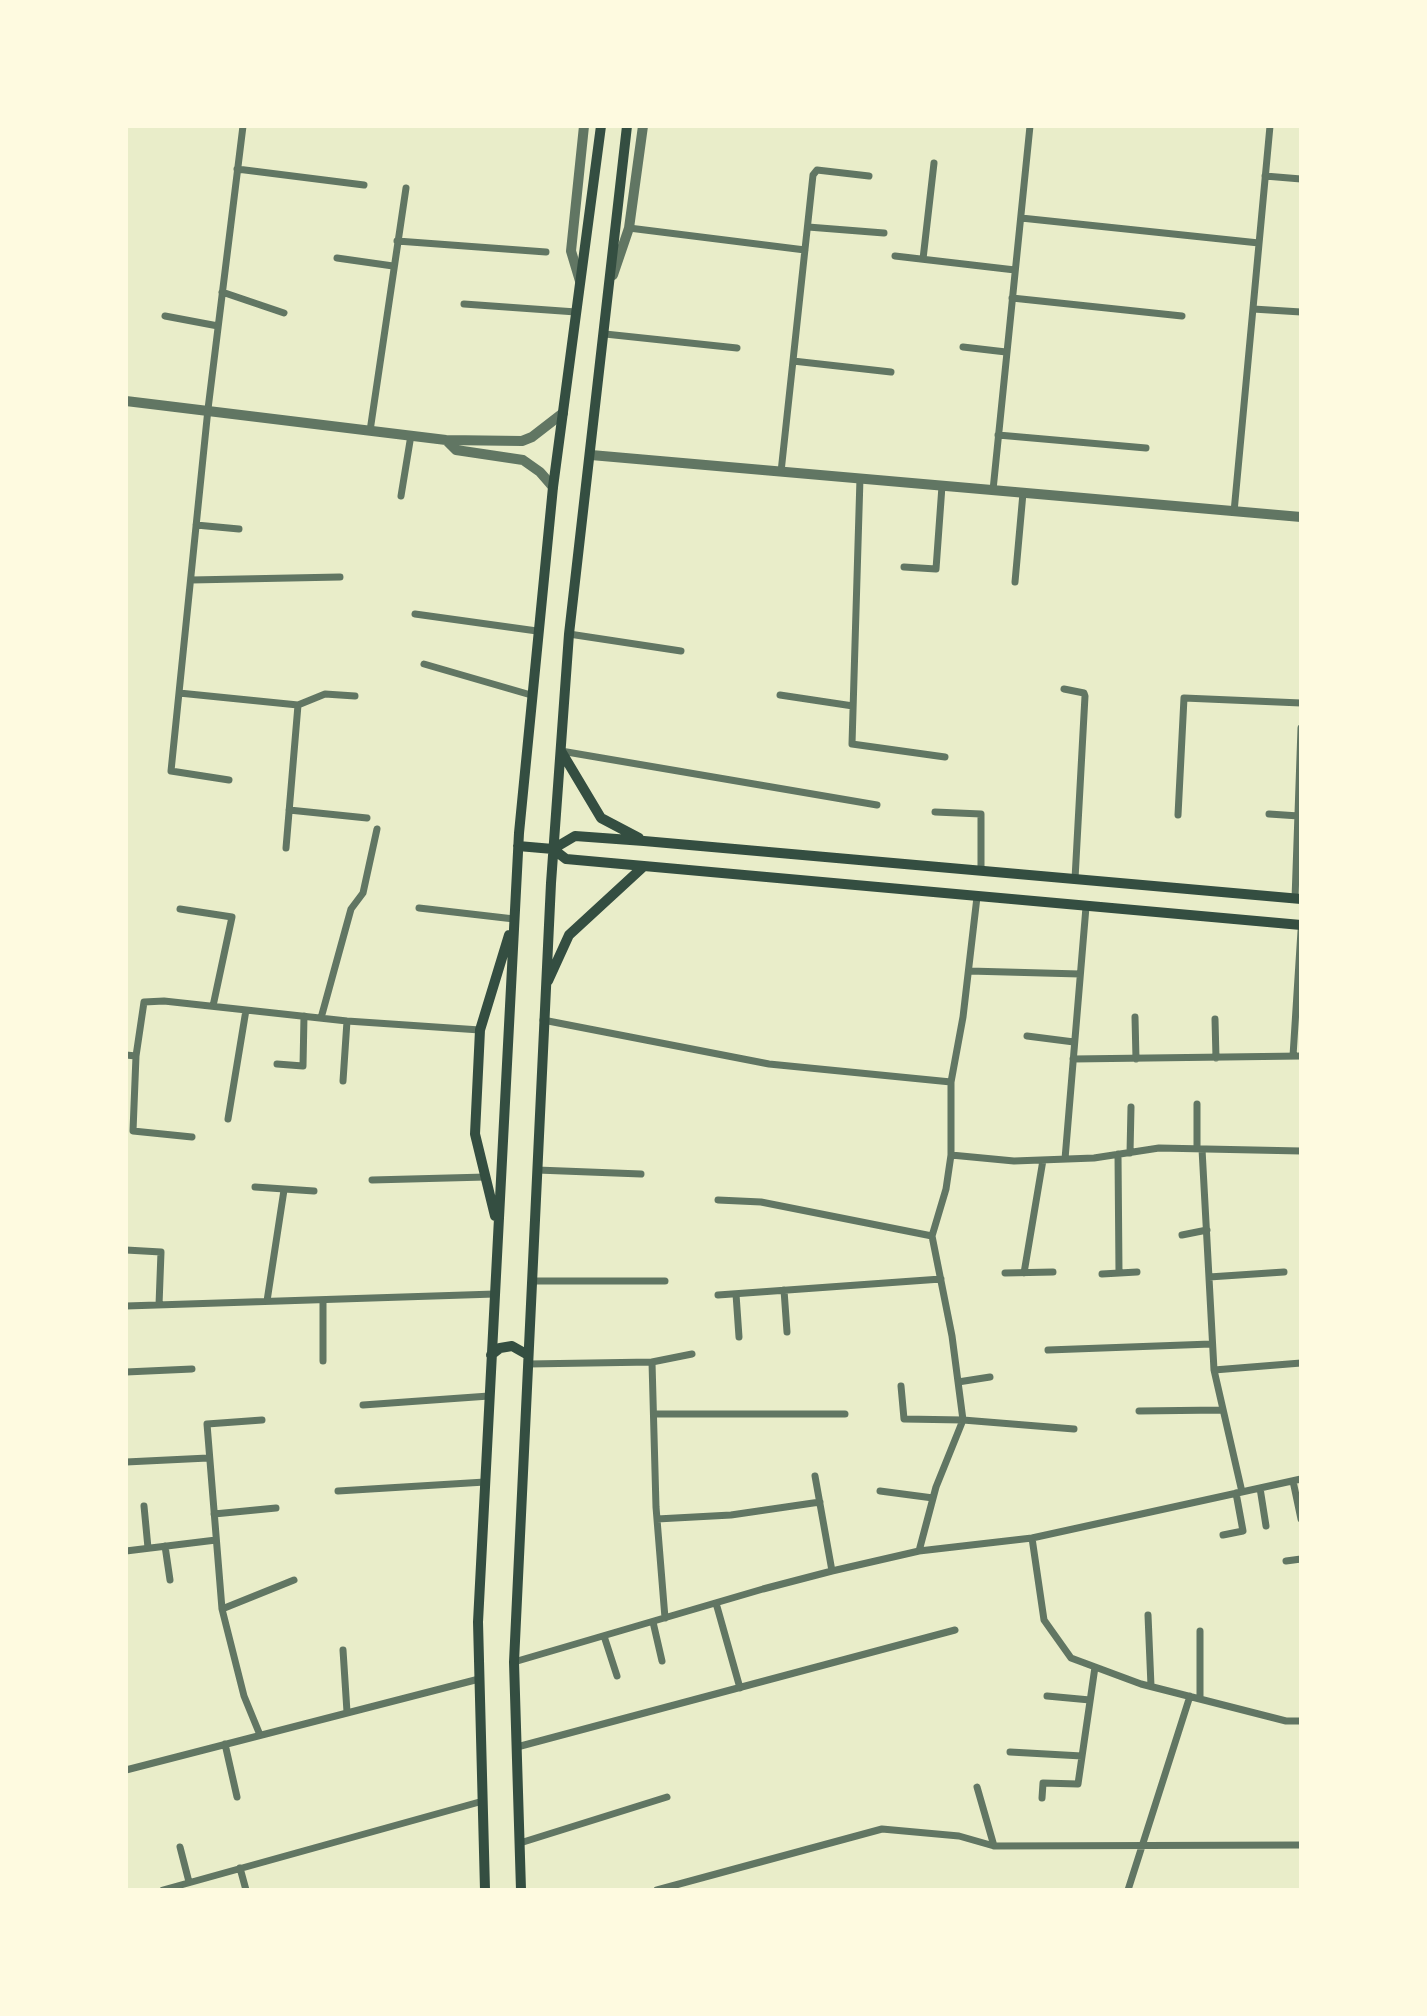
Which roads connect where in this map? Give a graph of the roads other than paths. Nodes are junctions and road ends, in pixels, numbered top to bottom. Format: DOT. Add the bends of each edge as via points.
graph roads {
  1 [pos="243,126"];
  2 [pos="584,126"];
  3 [pos="601,126"];
  4 [pos="626,126"];
  5 [pos="643,126"];
  6 [pos="1030,126"];
  7 [pos="1270,126"];
  8 [pos="934,163"];
  9 [pos="237,169"];
  10 [pos="869,176"];
  11 [pos="1265,176"];
  12 [pos="1301,178"];
  13 [pos="364,185"];
  14 [pos="405,188"];
  15 [pos="1021,218"];
  16 [pos="808,226"];
  17 [pos="629,228"];
  18 [pos="884,233"];
  19 [pos="397,241"];
  20 [pos="1259,243"];
  21 [pos="805,250"];
  22 [pos="545,252"];
  23 [pos="895,256"];
  24 [pos="337,258"];
  25 [pos="923,259"];
  26 [pos="393,266"];
  27 [pos="1015,270"];
  28 [pos="611,279"];
  29 [pos="580,281"];
  30 [pos="222,292"];
  31 [pos="1012,298"];
  32 [pos="464,304"];
  33 [pos="1253,309"];
  34 [pos="576,312"];
  35 [pos="1301,312"];
  36 [pos="284,313"];
  37 [pos="165,316"];
  38 [pos="1182,316"];
  39 [pos="218,326"];
  40 [pos="605,334"];
  41 [pos="963,347"];
  42 [pos="737,348"];
  43 [pos="1006,352"];
  44 [pos="793,361"];
  45 [pos="891,372"];
  46 [pos="126,401"];
  47 [pos="208,409"];
  48 [pos="563,413"];
  49 [pos="370,431"];
  50 [pos="411,435"];
  51 [pos="998,435"];
  52 [pos="446,440"];
  53 [pos="1146,448"];
  54 [pos="591,455"];
  55 [pos="781,471"];
  56 [pos="860,478"];
  57 [pos="942,486"];
  58 [pos="553,488"];
  59 [pos="993,490"];
  60 [pos="1023,493"];
  61 [pos="401,496"];
  62 [pos="1234,512"];
  63 [pos="1301,517"];
  64 [pos="196,525"];
  65 [pos="239,528"];
  66 [pos="904,567"];
  67 [pos="340,577"];
  68 [pos="191,580"];
  69 [pos="1015,582"];
  70 [pos="415,614"];
  71 [pos="537,631"];
  72 [pos="569,634"];
  73 [pos="681,651"];
  74 [pos="424,664"];
  75 [pos="1064,689"];
  76 [pos="179,693"];
  77 [pos="531,695"];
  78 [pos="780,695"];
  79 [pos="355,696"];
  80 [pos="1301,703"];
  81 [pos="298,705"];
  82 [pos="853,706"];
  83 [pos="1301,728"];
  84 [pos="561,751"];
  85 [pos="945,757"];
  86 [pos="229,780"];
  87 [pos="877,806"];
  88 [pos="289,810"];
  89 [pos="935,812"];
  90 [pos="1269,814"];
  91 [pos="1178,815"];
  92 [pos="1299,816"];
  93 [pos="367,818"];
  94 [pos="377,829"];
  95 [pos="644,841"];
  96 [pos="518,846"];
  97 [pos="286,848"];
  98 [pos="553,849"];
  99 [pos="644,866"];
  100 [pos="981,871"];
  101 [pos="1075,879"];
  102 [pos="977,897"];
  103 [pos="1298,899"];
  104 [pos="1086,907"];
  105 [pos="419,908"];
  106 [pos="180,909"];
  107 [pos="514,919"];
  108 [pos="1301,925"];
  109 [pos="1301,931"];
  110 [pos="969,971"];
  111 [pos="1080,974"];
  112 [pos="545,986"];
  113 [pos="213,1006"];
  114 [pos="246,1010"];
  115 [pos="304,1016"];
  116 [pos="1298,1016"];
  117 [pos="1135,1017"];
  118 [pos="321,1018"];
  119 [pos="1215,1019"];
  120 [pos="543,1020"];
  121 [pos="347,1021"];
  122 [pos="480,1030"];
  123 [pos="1027,1036"];
  124 [pos="1074,1042"];
  125 [pos="126,1055"];
  126 [pos="136,1056"];
  127 [pos="1297,1056"];
  128 [pos="1216,1058"];
  129 [pos="1073,1059"];
  130 [pos="1136,1059"];
  131 [pos="277,1064"];
  132 [pos="343,1080"];
  133 [pos="951,1082"];
  134 [pos="1197,1104"];
  135 [pos="1131,1107"];
  136 [pos="228,1119"];
  137 [pos="192,1137"];
  138 [pos="1199,1149"];
  139 [pos="1301,1151"];
  140 [pos="1130,1153"];
  141 [pos="1118,1154"];
  142 [pos="951,1155"];
  143 [pos="1065,1159"];
  144 [pos="1042,1160"];
  145 [pos="537,1170"];
  146 [pos="641,1174"];
  147 [pos="486,1177"];
  148 [pos="372,1180"];
  149 [pos="255,1187"];
  150 [pos="284,1189"];
  151 [pos="314,1191"];
  152 [pos="718,1200"];
  153 [pos="498,1227"];
  154 [pos="1208,1230"];
  155 [pos="1182,1235"];
  156 [pos="932,1236"];
  157 [pos="126,1250"];
  158 [pos="1053,1272"];
  159 [pos="1138,1272"];
  160 [pos="1284,1272"];
  161 [pos="1005,1273"];
  162 [pos="1024,1273"];
  163 [pos="1119,1273"];
  164 [pos="1102,1274"];
  165 [pos="1209,1277"];
  166 [pos="941,1279"];
  167 [pos="532,1281"];
  168 [pos="664,1281"];
  169 [pos="784,1290"];
  170 [pos="495,1294"];
  171 [pos="736,1294"];
  172 [pos="718,1295"];
  173 [pos="323,1300"];
  174 [pos="267,1301"];
  175 [pos="159,1305"];
  176 [pos="126,1306"];
  177 [pos="787,1332"];
  178 [pos="739,1337"];
  179 [pos="1211,1344"];
  180 [pos="1048,1350"];
  181 [pos="692,1354"];
  182 [pos="491,1355"];
  183 [pos="528,1359"];
  184 [pos="323,1361"];
  185 [pos="652,1362"];
  186 [pos="1301,1363"];
  187 [pos="192,1369"];
  188 [pos="1214,1370"];
  189 [pos="126,1371"];
  190 [pos="990,1377"];
  191 [pos="958,1382"];
  192 [pos="901,1386"];
  193 [pos="489,1396"];
  194 [pos="363,1405"];
  195 [pos="1221,1410"];
  196 [pos="1139,1411"];
  197 [pos="654,1413"];
  198 [pos="845,1414"];
  199 [pos="262,1420"];
  200 [pos="963,1420"];
  201 [pos="1074,1430"];
  202 [pos="208,1458"];
  203 [pos="126,1462"];
  204 [pos="815,1476"];
  205 [pos="1297,1480"];
  206 [pos="485,1482"];
  207 [pos="1260,1488"];
  208 [pos="338,1491"];
  209 [pos="880,1491"];
  210 [pos="1239,1493"];
  211 [pos="933,1498"];
  212 [pos="820,1503"];
  213 [pos="144,1506"];
  214 [pos="276,1508"];
  215 [pos="214,1514"];
  216 [pos="657,1519"];
  217 [pos="1301,1519"];
  218 [pos="1266,1526"];
  219 [pos="1223,1535"];
  220 [pos="1032,1538"];
  221 [pos="216,1540"];
  222 [pos="164,1546"];
  223 [pos="148,1548"];
  224 [pos="126,1551"];
  225 [pos="919,1551"];
  226 [pos="1301,1559"];
  227 [pos="1286,1561"];
  228 [pos="832,1571"];
  229 [pos="170,1580"];
  230 [pos="294,1580"];
  231 [pos="716,1603"];
  232 [pos="222,1609"];
  233 [pos="1147,1615"];
  234 [pos="665,1618"];
  235 [pos="653,1622"];
  236 [pos="955,1630"];
  237 [pos="1200,1631"];
  238 [pos="604,1636"];
  239 [pos="343,1650"];
  240 [pos="662,1661"];
  241 [pos="514,1662"];
  242 [pos="1095,1667"];
  243 [pos="617,1676"];
  244 [pos="480,1679"];
  245 [pos="1151,1686"];
  246 [pos="740,1688"];
  247 [pos="1047,1696"];
  248 [pos="1190,1696"];
  249 [pos="1200,1699"];
  250 [pos="1090,1700"];
  251 [pos="347,1712"];
  252 [pos="1301,1721"];
  253 [pos="260,1735"];
  254 [pos="225,1744"];
  255 [pos="517,1747"];
  256 [pos="1010,1752"];
  257 [pos="1082,1756"];
  258 [pos="126,1770"];
  259 [pos="976,1787"];
  260 [pos="237,1797"];
  261 [pos="667,1797"];
  262 [pos="1042,1798"];
  263 [pos="483,1801"];
  264 [pos="520,1843"];
  265 [pos="1142,1844"];
  266 [pos="1301,1845"];
  267 [pos="994,1846"];
  268 [pos="180,1847"];
  269 [pos="240,1868"];
  270 [pos="189,1882"];
  271 [pos="163,1890"];
  272 [pos="246,1890"];
  273 [pos="485,1890"];
  274 [pos="521,1890"];
  275 [pos="657,1890"];
  276 [pos="1128,1890"];
  1 -- 9 [label="street"];
  2 -- 29 [label="street" via="571,251"];
  3 -- 29 [label="main road"];
  4 -- 28 [label="main road"];
  5 -- 17 [label="street"];
  6 -- 15 [label="street"];
  7 -- 11 [label="street"];
  8 -- 25 [label="street"];
  9 -- 13 [label="street"];
  9 -- 30 [label="street"];
  10 -- 16 [label="street" via="814,171"];
  11 -- 12 [label="street"];
  11 -- 20 [label="street"];
  14 -- 19 [label="street"];
  15 -- 20 [label="street"];
  15 -- 27 [label="street"];
  16 -- 18 [label="street"];
  16 -- 21 [label="street"];
  17 -- 21 [label="street"];
  17 -- 28 [label="street"];
  19 -- 22 [label="street"];
  19 -- 26 [label="street"];
  20 -- 33 [label="street"];
  21 -- 44 [label="street"];
  23 -- 25 [label="street"];
  24 -- 26 [label="street"];
  25 -- 27 [label="street"];
  26 -- 49 [label="street"];
  27 -- 31 [label="street"];
  28 -- 40 [label="main road"];
  29 -- 34 [label="main road"];
  30 -- 36 [label="street"];
  30 -- 39 [label="street"];
  31 -- 38 [label="street"];
  31 -- 43 [label="street"];
  32 -- 34 [label="street"];
  33 -- 35 [label="street"];
  33 -- 62 [label="street"];
  34 -- 48 [label="main road"];
  37 -- 39 [label="street"];
  39 -- 47 [label="street"];
  40 -- 42 [label="street"];
  40 -- 54 [label="main road"];
  41 -- 43 [label="street"];
  43 -- 51 [label="street"];
  44 -- 45 [label="street"];
  44 -- 55 [label="street"];
  46 -- 47 [label="street"];
  47 -- 49 [label="street"];
  47 -- 64 [label="street"];
  48 -- 52 [label="street" via="522,441"];
  48 -- 58 [label="main road"];
  49 -- 50 [label="street"];
  50 -- 52 [label="street"];
  50 -- 61 [label="street"];
  51 -- 53 [label="street"];
  51 -- 59 [label="street"];
  52 -- 58 [label="street" via="456,450 523,460"];
  54 -- 55 [label="street"];
  54 -- 72 [label="main road"];
  55 -- 56 [label="street"];
  56 -- 57 [label="street"];
  56 -- 82 [label="street"];
  57 -- 59 [label="street"];
  57 -- 66 [label="street" via="936,569"];
  58 -- 71 [label="main road"];
  59 -- 60 [label="street"];
  60 -- 62 [label="street"];
  60 -- 69 [label="street"];
  62 -- 63 [label="street"];
  64 -- 65 [label="street"];
  64 -- 68 [label="street"];
  67 -- 68 [label="street"];
  68 -- 76 [label="street"];
  70 -- 71 [label="street"];
  71 -- 77 [label="main road"];
  72 -- 73 [label="street"];
  72 -- 84 [label="main road"];
  74 -- 77 [label="street"];
  75 -- 101 [label="street" via="1085,696"];
  76 -- 81 [label="street"];
  76 -- 86 [label="street" via="171,771"];
  77 -- 96 [label="main road"];
  78 -- 82 [label="street"];
  79 -- 81 [label="street" via="326,694"];
  80 -- 91 [label="street" via="1184,698"];
  81 -- 88 [label="street"];
  82 -- 85 [label="street" via="851,740 855,747"];
  83 -- 92 [label="street"];
  84 -- 87 [label="street"];
  84 -- 95 [label="main road" via="601,818"];
  84 -- 98 [label="main road"];
  88 -- 93 [label="street"];
  88 -- 97 [label="street"];
  89 -- 100 [label="street" via="981,814"];
  90 -- 92 [label="street"];
  92 -- 103 [label="street"];
  94 -- 118 [label="street" via="363,893 351,909"];
  95 -- 98 [label="main road" via="575,836"];
  95 -- 100 [label="main road"];
  96 -- 98 [label="main road"];
  96 -- 107 [label="main road"];
  98 -- 99 [label="main road" via="566,859"];
  98 -- 112 [label="main road"];
  99 -- 102 [label="main road"];
  99 -- 112 [label="main road" via="569,935"];
  100 -- 101 [label="main road"];
  101 -- 103 [label="main road"];
  102 -- 104 [label="main road"];
  102 -- 110 [label="street"];
  104 -- 108 [label="main road"];
  104 -- 111 [label="street"];
  105 -- 107 [label="street"];
  106 -- 113 [label="street" via="232,917"];
  107 -- 122 [label="main road"];
  107 -- 153 [label="main road"];
  109 -- 116 [label="street"];
  110 -- 111 [label="street"];
  110 -- 133 [label="street"];
  111 -- 124 [label="street"];
  112 -- 120 [label="main road"];
  113 -- 114 [label="street"];
  113 -- 126 [label="street" via="144,1002"];
  114 -- 115 [label="street"];
  114 -- 136 [label="street"];
  115 -- 118 [label="street"];
  115 -- 131 [label="street" via="303,1066"];
  116 -- 127 [label="street"];
  117 -- 130 [label="street"];
  118 -- 121 [label="street"];
  119 -- 128 [label="street"];
  120 -- 133 [label="street" via="769,1064"];
  120 -- 145 [label="main road"];
  121 -- 122 [label="street"];
  121 -- 132 [label="street"];
  122 -- 147 [label="main road" via="475,1134"];
  123 -- 124 [label="street"];
  124 -- 129 [label="street"];
  125 -- 126 [label="street"];
  126 -- 137 [label="street" via="133,1131"];
  127 -- 128 [label="street"];
  128 -- 130 [label="street"];
  129 -- 130 [label="street"];
  129 -- 143 [label="street"];
  133 -- 142 [label="street"];
  134 -- 138 [label="street"];
  135 -- 140 [label="street"];
  138 -- 139 [label="street"];
  138 -- 140 [label="street"];
  138 -- 154 [label="street"];
  140 -- 141 [label="street"];
  141 -- 143 [label="street"];
  141 -- 163 [label="street"];
  142 -- 144 [label="street"];
  142 -- 156 [label="street"];
  143 -- 144 [label="street"];
  144 -- 162 [label="street"];
  145 -- 146 [label="street"];
  145 -- 167 [label="main road"];
  147 -- 148 [label="street"];
  147 -- 153 [label="main road"];
  149 -- 150 [label="street"];
  150 -- 151 [label="street"];
  150 -- 174 [label="street"];
  152 -- 156 [label="street" via="761,1202"];
  153 -- 170 [label="main road"];
  154 -- 155 [label="street"];
  154 -- 165 [label="street"];
  156 -- 166 [label="street"];
  157 -- 175 [label="street" via="161,1252"];
  158 -- 162 [label="street"];
  159 -- 163 [label="street"];
  160 -- 165 [label="street"];
  161 -- 162 [label="street"];
  163 -- 164 [label="street"];
  165 -- 179 [label="street"];
  166 -- 169 [label="street"];
  166 -- 191 [label="street"];
  167 -- 168 [label="street"];
  167 -- 183 [label="main road"];
  169 -- 171 [label="street"];
  169 -- 177 [label="street"];
  170 -- 173 [label="street"];
  170 -- 182 [label="main road"];
  171 -- 172 [label="street"];
  171 -- 178 [label="street"];
  173 -- 174 [label="street"];
  173 -- 184 [label="street"];
  174 -- 175 [label="street"];
  175 -- 176 [label="street"];
  179 -- 180 [label="street"];
  179 -- 188 [label="street"];
  181 -- 185 [label="street"];
  182 -- 183 [label="main road" via="512,1346"];
  182 -- 193 [label="main road"];
  183 -- 185 [label="street"];
  183 -- 241 [label="main road"];
  185 -- 197 [label="street"];
  186 -- 188 [label="street"];
  187 -- 189 [label="street"];
  188 -- 195 [label="street"];
  190 -- 191 [label="street"];
  191 -- 200 [label="street"];
  192 -- 200 [label="street" via="904,1419"];
  193 -- 194 [label="street"];
  193 -- 206 [label="main road"];
  195 -- 196 [label="street"];
  195 -- 210 [label="street"];
  197 -- 198 [label="street"];
  197 -- 216 [label="street"];
  199 -- 202 [label="street" via="207,1424"];
  200 -- 201 [label="street"];
  200 -- 211 [label="street"];
  202 -- 203 [label="street"];
  202 -- 215 [label="street"];
  204 -- 212 [label="street"];
  205 -- 207 [label="street"];
  205 -- 217 [label="street"];
  206 -- 208 [label="street"];
  206 -- 244 [label="main road"];
  207 -- 210 [label="street"];
  207 -- 218 [label="street"];
  209 -- 211 [label="street"];
  210 -- 219 [label="street" via="1244,1531"];
  210 -- 220 [label="street"];
  211 -- 225 [label="street"];
  212 -- 216 [label="street"];
  212 -- 228 [label="street"];
  213 -- 223 [label="street"];
  214 -- 215 [label="street"];
  215 -- 221 [label="street"];
  216 -- 234 [label="street"];
  220 -- 225 [label="street"];
  220 -- 242 [label="street" via="1044,1620 1072,1658"];
  221 -- 222 [label="street"];
  221 -- 232 [label="street"];
  222 -- 223 [label="street"];
  222 -- 229 [label="street"];
  223 -- 224 [label="street"];
  225 -- 228 [label="street"];
  226 -- 227 [label="street"];
  228 -- 231 [label="street"];
  230 -- 232 [label="street"];
  231 -- 234 [label="street"];
  231 -- 246 [label="street"];
  232 -- 253 [label="street" via="244,1696"];
  233 -- 245 [label="street"];
  234 -- 235 [label="street"];
  235 -- 238 [label="street"];
  235 -- 240 [label="street"];
  236 -- 246 [label="street"];
  237 -- 249 [label="street"];
  238 -- 241 [label="street"];
  238 -- 243 [label="street"];
  239 -- 251 [label="street"];
  241 -- 255 [label="main road"];
  242 -- 245 [label="street"];
  242 -- 250 [label="street"];
  244 -- 251 [label="street"];
  244 -- 263 [label="main road"];
  245 -- 248 [label="street"];
  246 -- 255 [label="street"];
  247 -- 250 [label="street"];
  248 -- 249 [label="street"];
  248 -- 265 [label="street"];
  249 -- 252 [label="street"];
  250 -- 257 [label="street"];
  251 -- 253 [label="street"];
  253 -- 254 [label="street"];
  254 -- 258 [label="street"];
  254 -- 260 [label="street"];
  255 -- 264 [label="main road"];
  256 -- 257 [label="street"];
  257 -- 262 [label="street" via="1077,1784 1043,1783"];
  259 -- 267 [label="street"];
  261 -- 264 [label="street"];
  263 -- 269 [label="street"];
  263 -- 273 [label="main road"];
  264 -- 274 [label="main road"];
  265 -- 266 [label="street"];
  265 -- 267 [label="street"];
  265 -- 276 [label="street"];
  267 -- 275 [label="street" via="958,1836 882,1829"];
  268 -- 270 [label="street"];
  269 -- 270 [label="street"];
  269 -- 272 [label="street"];
  270 -- 271 [label="street"];
}
